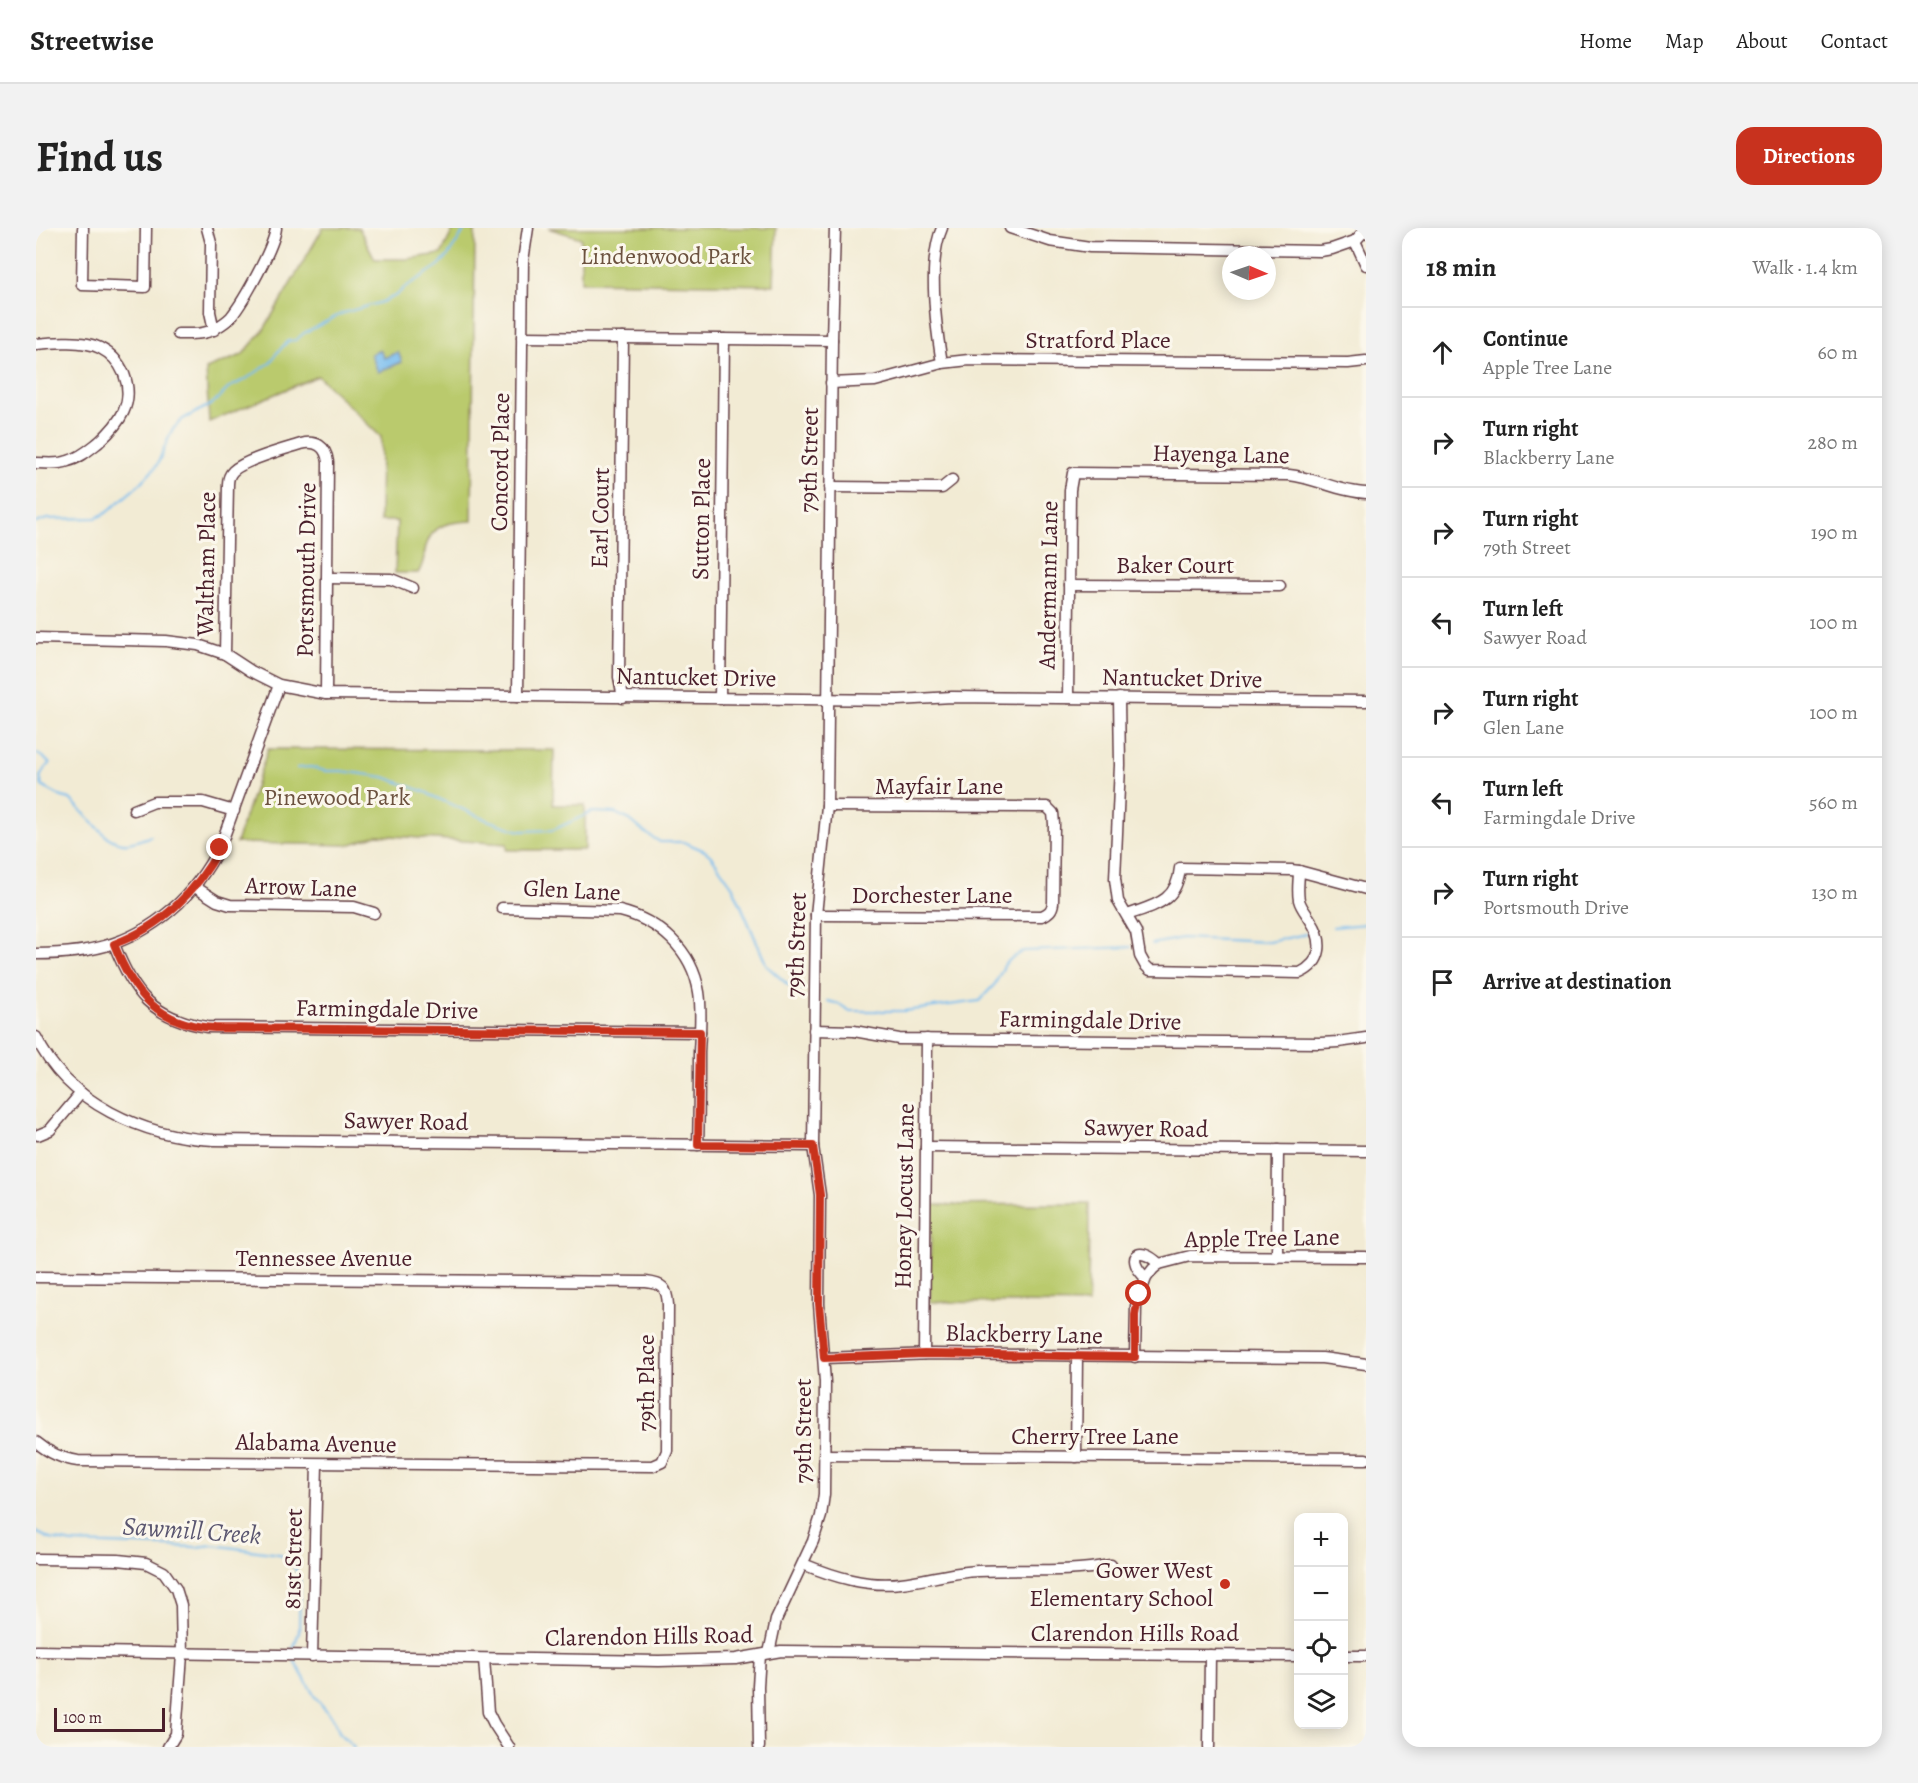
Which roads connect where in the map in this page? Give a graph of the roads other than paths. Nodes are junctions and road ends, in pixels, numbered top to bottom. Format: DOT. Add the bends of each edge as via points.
graph roads {
  1 [pos="82,228"];
  2 [pos="146,228"];
  3 [pos="207,228"];
  4 [pos="276,228"];
  5 [pos="528,228"];
  6 [pos="835,228"];
  7 [pos="942,228"];
  8 [pos="1010,228"];
  9 [pos="1366,229"];
  10 [pos="1355,241"];
  11 [pos="1366,265"];
  12 [pos="214,330"];
  13 [pos="178,334"];
  14 [pos="522,337"];
  15 [pos="623,338"];
  16 [pos="724,339"];
  17 [pos="832,340"];
  18 [pos="36,344"];
  19 [pos="1366,361"];
  20 [pos="942,363"];
  21 [pos="831,383"];
  22 [pos="36,463"];
  23 [pos="1073,473"];
  24 [pos="230,475"];
  25 [pos="952,480"];
  26 [pos="830,487"];
  27 [pos="1366,493"];
  28 [pos="327,578"];
  29 [pos="1069,585"];
  30 [pos="1280,586"];
  31 [pos="413,588"];
  32 [pos="36,638"];
  33 [pos="225,654"];
  34 [pos="279,685"];
  35 [pos="326,694"];
  36 [pos="518,696"];
  37 [pos="623,698"];
  38 [pos="1068,698"];
  39 [pos="1119,698"];
  40 [pos="720,699"];
  41 [pos="828,700"];
  42 [pos="1366,701"];
  43 [pos="827,806"];
  44 [pos="134,810"];
  45 [pos="234,811"];
  46 [pos="1299,871"];
  47 [pos="195,887"];
  48 [pos="1366,890"];
  49 [pos="502,909"];
  50 [pos="374,913"];
  51 [pos="1048,914"];
  52 [pos="816,915"];
  53 [pos="1127,915"];
  54 [pos="114,944"];
  55 [pos="36,954"];
  56 [pos="814,1030"];
  57 [pos="700,1032"];
  58 [pos="36,1036"];
  59 [pos="1366,1038"];
  60 [pos="927,1039"];
  61 [pos="81,1093"];
  62 [pos="38,1135"];
  63 [pos="698,1145"];
  64 [pos="813,1146"];
  65 [pos="926,1147"];
  66 [pos="1278,1150"];
  67 [pos="1366,1151"];
  68 [pos="1277,1257"];
  69 [pos="1366,1257"];
  70 [pos="1159,1264"];
  71 [pos="36,1277"];
  72 [pos="1146,1278"];
  73 [pos="611,1281"];
  74 [pos="924,1354"];
  75 [pos="1077,1356"];
  76 [pos="1135,1357"];
  77 [pos="824,1358"];
  78 [pos="1366,1364"];
  79 [pos="39,1445"];
  80 [pos="824,1455"];
  81 [pos="1076,1457"];
  82 [pos="1366,1459"];
  83 [pos="317,1464"];
  84 [pos="593,1466"];
  85 [pos="36,1559"];
  86 [pos="804,1564"];
  87 [pos="1111,1564"];
  88 [pos="36,1651"];
  89 [pos="182,1654"];
  90 [pos="765,1654"];
  91 [pos="1210,1655"];
  92 [pos="312,1656"];
  93 [pos="1294,1656"];
  94 [pos="1348,1656"];
  95 [pos="1366,1656"];
  96 [pos="484,1659"];
  97 [pos="168,1747"];
  98 [pos="510,1747"];
  99 [pos="759,1747"];
  100 [pos="1209,1747"];
  1 -- 2 [label="street" via="82,285 145,287"];
  3 -- 12 [label="street"];
  4 -- 12 [label="street" via="268,252 238,306"];
  5 -- 14 [label="street, Concord Place" via="523,261"];
  6 -- 17 [label="street, 79th Street"];
  7 -- 20 [label="street" via="935,254 935,314"];
  8 -- 10 [label="street" via="1050,241 1104,248 1320,251"];
  9 -- 10 [label="street"];
  10 -- 11 [label="street"];
  12 -- 13 [label="street"];
  14 -- 15 [label="street"];
  14 -- 36 [label="street, Concord Place"];
  15 -- 16 [label="street"];
  15 -- 37 [label="street, Earl Court" via="619,677"];
  16 -- 17 [label="street"];
  16 -- 40 [label="street, Sutton Place"];
  17 -- 21 [label="street, 79th Street"];
  18 -- 22 [label="street" via="76,343 100,348 115,358 129,391 112,430 85,453 67,462"];
  19 -- 20 [label="street, Stratford Place"];
  20 -- 21 [label="street, Stratford Place" via="887,379"];
  21 -- 26 [label="street, 79th Street"];
  23 -- 27 [label="street, Hayenga Lane" via="1289,475"];
  23 -- 29 [label="street, Andermann Lane"];
  24 -- 28 [label="street, Portsmouth Drive" via="244,464 301,444 312,442 323,447 328,462"];
  24 -- 33 [label="street, Waltham Place"];
  25 -- 26 [label="street" via="942,488"];
  26 -- 41 [label="street, 79th Street"];
  28 -- 31 [label="street" via="391,579"];
  28 -- 35 [label="street, Portsmouth Drive"];
  29 -- 30 [label="street, Baker Court"];
  29 -- 38 [label="street, Andermann Lane"];
  32 -- 33 [label="street, Nantucket Drive" via="166,640"];
  33 -- 34 [label="street, Nantucket Drive"];
  34 -- 35 [label="street, Nantucket Drive"];
  34 -- 45 [label="street, Portsmouth Drive"];
  35 -- 36 [label="street, Nantucket Drive"];
  36 -- 37 [label="street, Nantucket Drive"];
  37 -- 40 [label="street, Nantucket Drive"];
  38 -- 39 [label="street, Nantucket Drive"];
  38 -- 41 [label="street, Nantucket Drive"];
  39 -- 42 [label="street, Nantucket Drive"];
  39 -- 53 [label="street" via="1115,879 1118,901"];
  40 -- 41 [label="street, Nantucket Drive"];
  41 -- 43 [label="street, 79th Street"];
  43 -- 51 [label="street, Mayfair Lane" via="1051,809 1053,903"];
  43 -- 52 [label="street, 79th Street"];
  44 -- 45 [label="street" via="154,802 202,802"];
  45 -- 47 [label="street, Portsmouth Drive" via="220,848"];
  46 -- 48 [label="street"];
  46 -- 53 [label="street" via="1180,868 1173,893"];
  46 -- 53 [label="street" via="1299,899 1319,943 1316,962 1300,973 1150,970 1140,956 1136,932"];
  47 -- 50 [label="street, Arrow Lane" via="217,901 237,906 354,907"];
  47 -- 54 [label="street, Portsmouth Drive" via="162,918"];
  49 -- 57 [label="street, Glen Lane" via="620,911 652,923 676,942 690,964 699,991"];
  51 -- 52 [label="street, Dorchester Lane"];
  52 -- 56 [label="street, 79th Street"];
  54 -- 55 [label="street, Portsmouth Drive" via="76,952"];
  54 -- 57 [label="street, Farmingdale Drive" via="126,973 142,996 169,1016 207,1028"];
  56 -- 60 [label="street, Farmingdale Drive"];
  56 -- 64 [label="street, 79th Street"];
  57 -- 63 [label="street, Glen Lane"];
  58 -- 61 [label="street, Sawyer Road" via="47,1056"];
  59 -- 60 [label="street, Farmingdale Drive" via="1321,1043"];
  60 -- 65 [label="street, Honey Locust Lane"];
  61 -- 62 [label="street" via="50,1130"];
  61 -- 63 [label="street, Sawyer Road" via="133,1124 202,1140"];
  63 -- 64 [label="street, Sawyer Road"];
  64 -- 77 [label="street, 79th Street" via="820,1195 819,1304"];
  65 -- 66 [label="street, Sawyer Road"];
  65 -- 74 [label="street, Honey Locust Lane"];
  66 -- 67 [label="street, Sawyer Road"];
  66 -- 68 [label="street"];
  68 -- 69 [label="street, Apple Tree Lane"];
  68 -- 70 [label="street, Apple Tree Lane" via="1190,1256"];
  70 -- 72 [label="street, Apple Tree Lane"];
  70 -- 72 [label="street, Apple Tree Lane" via="1148,1254 1137,1256 1137,1269"];
  71 -- 73 [label="street, Tennessee Avenue"];
  72 -- 76 [label="street, Apple Tree Lane" via="1136,1306"];
  73 -- 84 [label="street, 79th Place" via="657,1283 667,1294 667,1451 662,1462 653,1466"];
  74 -- 75 [label="street, Blackberry Lane"];
  74 -- 77 [label="street, Blackberry Lane"];
  75 -- 76 [label="street, Blackberry Lane"];
  75 -- 81 [label="street"];
  76 -- 78 [label="street, Blackberry Lane" via="1322,1358"];
  77 -- 80 [label="street, 79th Street"];
  79 -- 83 [label="street, Alabama Avenue" via="78,1461"];
  80 -- 81 [label="street, Cherry Tree Lane"];
  80 -- 86 [label="street, 79th Street" via="821,1516"];
  81 -- 82 [label="street, Cherry Tree Lane"];
  83 -- 84 [label="street, Alabama Avenue"];
  83 -- 92 [label="street, 81st Street"];
  85 -- 89 [label="street" via="132,1561 164,1572 181,1605"];
  86 -- 87 [label="street" via="836,1577 876,1584 978,1571 1086,1569"];
  86 -- 90 [label="street, 79th Street"];
  88 -- 89 [label="street, Clarendon Hills Road"];
  89 -- 92 [label="street, Clarendon Hills Road"];
  89 -- 97 [label="street" via="176,1734"];
  90 -- 91 [label="street, Clarendon Hills Road" via="785,1651"];
  90 -- 96 [label="street, Clarendon Hills Road" via="736,1659 659,1661"];
  90 -- 99 [label="street, 79th Street" via="758,1686"];
  91 -- 93 [label="street, Clarendon Hills Road"];
  91 -- 100 [label="street"];
  92 -- 96 [label="street, Clarendon Hills Road"];
  94 -- 95 [label="street"];
  96 -- 98 [label="street" via="488,1712"];
}
